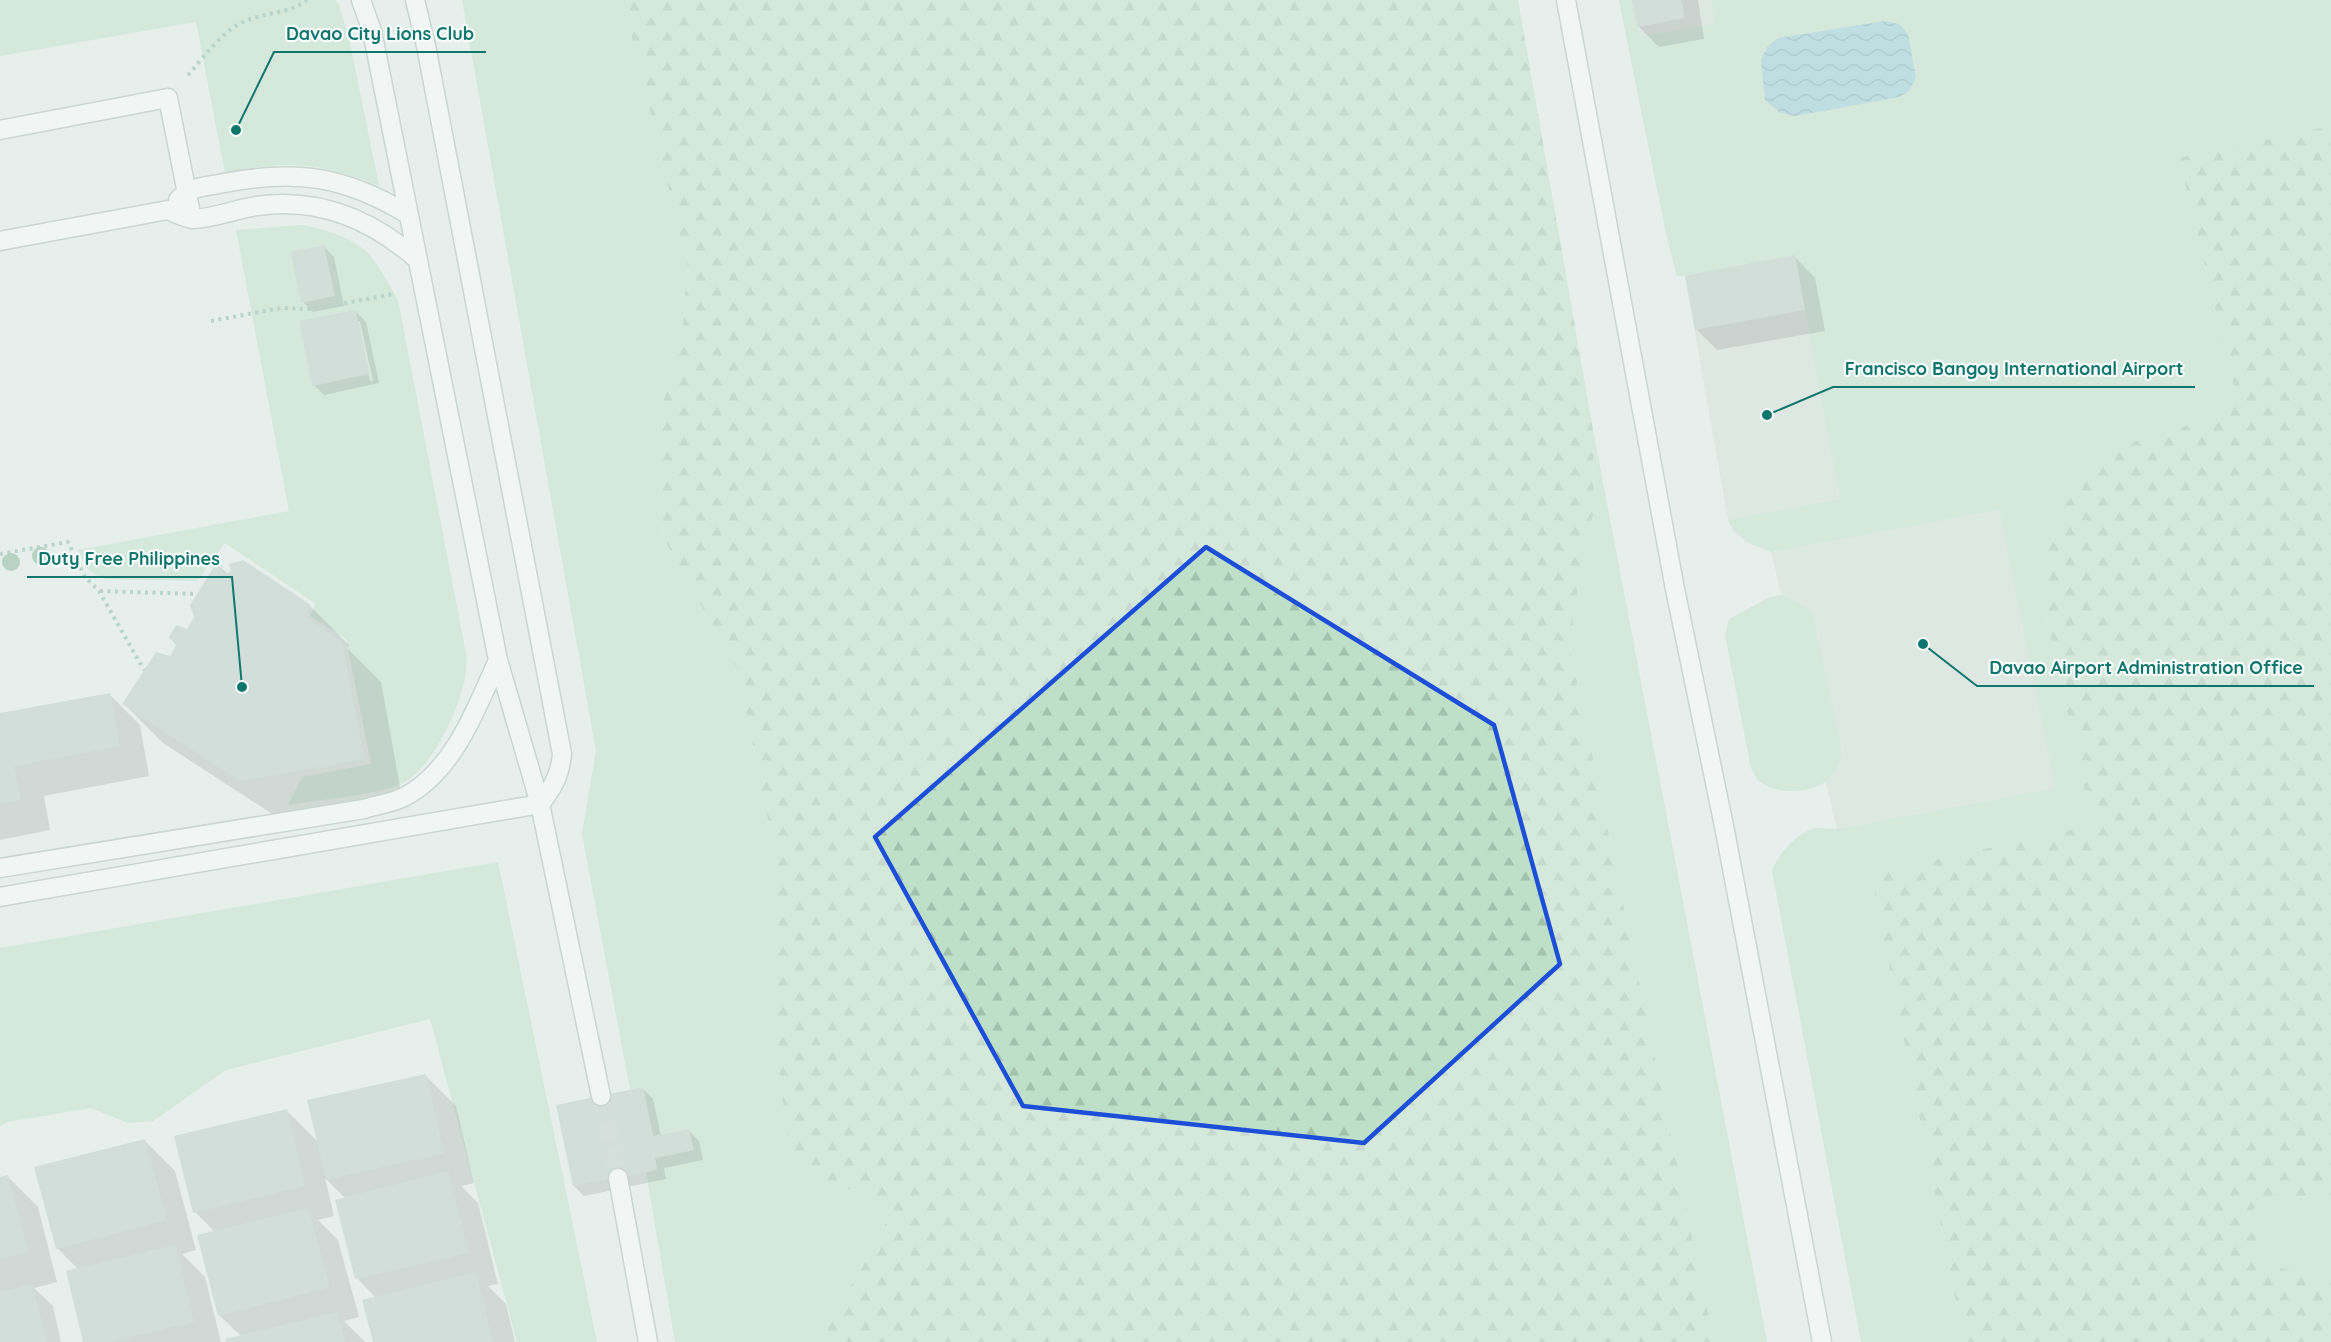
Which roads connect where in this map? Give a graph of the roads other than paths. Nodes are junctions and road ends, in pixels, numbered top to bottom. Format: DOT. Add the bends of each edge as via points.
graph roads {
  1 [pos="361,0"];
  2 [pos="415,0"];
  3 [pos="1566,0"];
  4 [pos="0,130"];
  5 [pos="186,191"];
  6 [pos="168,210"];
  7 [pos="409,215"];
  8 [pos="192,219"];
  9 [pos="0,241"];
  10 [pos="418,260"];
  11 [pos="498,660"];
  12 [pos="540,804"];
  13 [pos="0,868"];
  14 [pos="0,897"];
  15 [pos="600,1096"];
  16 [pos="618,1178"];
  17 [pos="648,1342"];
  18 [pos="1822,1342"];
  1 -- 7 [label="street" via="372,32"];
  2 -- 12 [label="street" via="562,754 557,779"];
  3 -- 18 [label="street" via="1675,589"];
  4 -- 5 [label="street" via="168,98"];
  5 -- 6 [label="street"];
  5 -- 7 [label="street" via="254,177 295,175 360,189"];
  5 -- 8 [label="street"];
  6 -- 8 [label="street"];
  6 -- 9 [label="street"];
  7 -- 10 [label="street"];
  8 -- 10 [label="street" via="258,206 294,204 323,208 373,226"];
  10 -- 11 [label="street"];
  11 -- 12 [label="street"];
  11 -- 13 [label="street" via="448,758 426,784 402,798 364,808"];
  12 -- 14 [label="street"];
  12 -- 15 [label="street"];
  16 -- 17 [label="street"];
}
